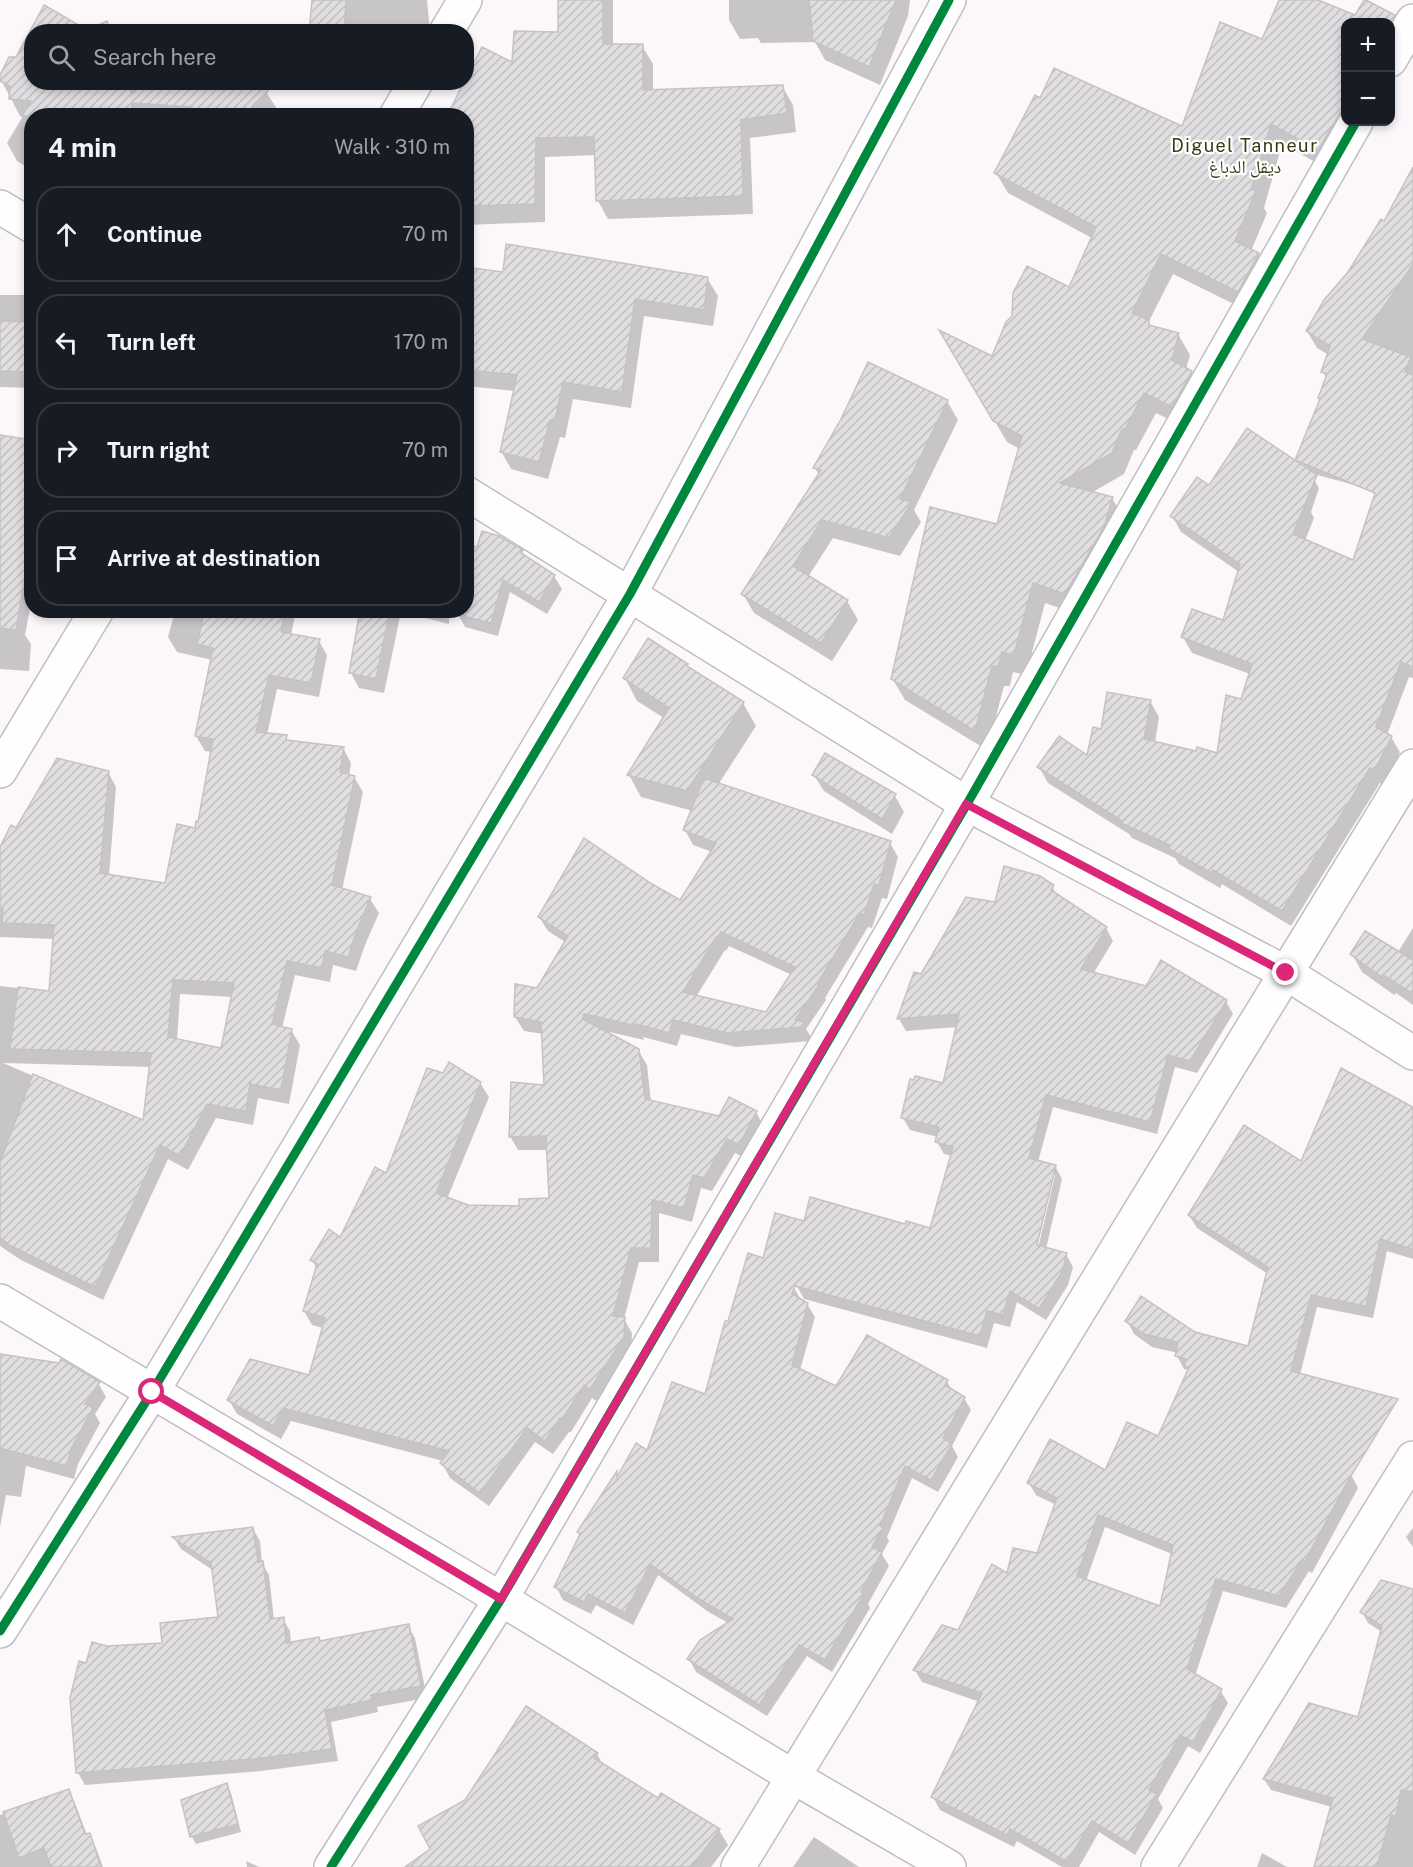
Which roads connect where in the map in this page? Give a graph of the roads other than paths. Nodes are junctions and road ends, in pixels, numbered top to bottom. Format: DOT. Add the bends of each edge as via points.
graph roads {
  1 [pos="465,0"];
  2 [pos="949,0"];
  3 [pos="1413,21"];
  4 [pos="451,24"];
  5 [pos="1395,52"];
  6 [pos="411,90"];
  7 [pos="401,108"];
  8 [pos="1354,126"];
  9 [pos="0,207"];
  10 [pos="24,221"];
  11 [pos="474,499"];
  12 [pos="630,594"];
  13 [pos="92,618"];
  14 [pos="1413,766"];
  15 [pos="0,771"];
  16 [pos="966,804"];
  17 [pos="1286,973"];
  18 [pos="1413,1053"];
  19 [pos="0,1301"];
  20 [pos="152,1392"];
  21 [pos="1413,1458"];
  22 [pos="501,1599"];
  23 [pos="0,1631"];
  24 [pos="792,1776"];
  25 [pos="332,1867"];
  26 [pos="738,1867"];
  27 [pos="949,1867"];
  28 [pos="1158,1867"];
  1 -- 4 [label="street"];
  2 -- 12 [label="street"];
  3 -- 5 [label="street"];
  6 -- 7 [label="street"];
  8 -- 16 [label="street"];
  9 -- 10 [label="street"];
  11 -- 12 [label="street"];
  12 -- 16 [label="street"];
  12 -- 20 [label="street"];
  13 -- 15 [label="street"];
  14 -- 17 [label="street"];
  16 -- 17 [label="street"];
  16 -- 22 [label="street"];
  17 -- 18 [label="street"];
  17 -- 24 [label="street"];
  19 -- 20 [label="street"];
  20 -- 22 [label="street"];
  20 -- 23 [label="street"];
  21 -- 28 [label="street"];
  22 -- 24 [label="street"];
  22 -- 25 [label="street"];
  24 -- 26 [label="street"];
  24 -- 27 [label="street"];
}
